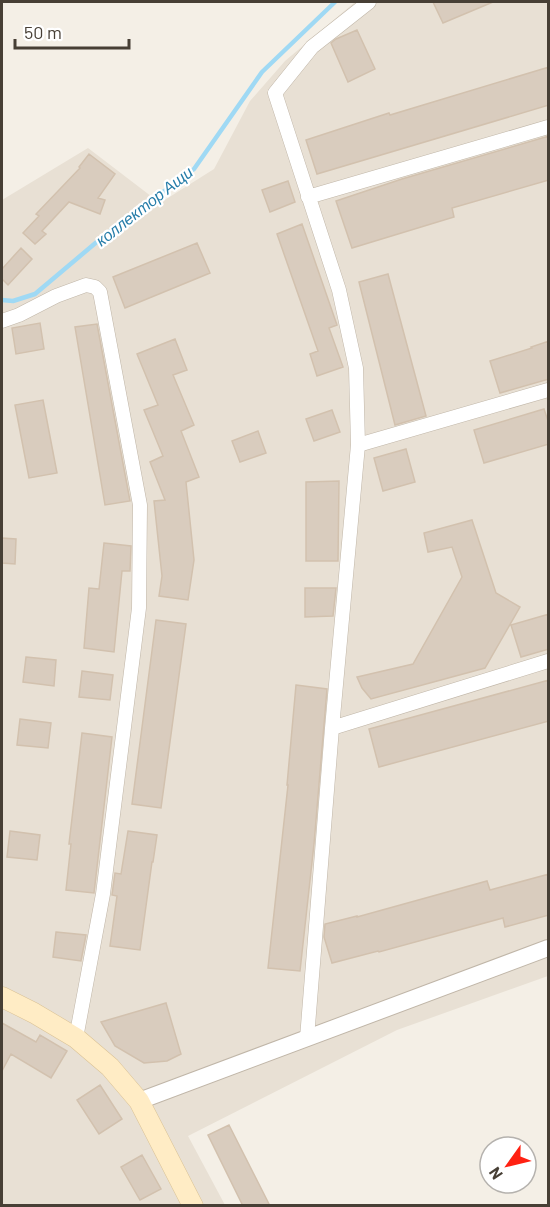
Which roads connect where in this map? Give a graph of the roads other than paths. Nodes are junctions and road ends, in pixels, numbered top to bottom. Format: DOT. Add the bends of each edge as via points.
graph roads {
  1 [pos="369,2"];
  2 [pos="549,127"];
  3 [pos="308,196"];
  4 [pos="2,321"];
  5 [pos="549,390"];
  6 [pos="358,445"];
  7 [pos="549,661"];
  8 [pos="332,728"];
  9 [pos="549,948"];
  10 [pos="2,997"];
  11 [pos="76,1038"];
  12 [pos="307,1038"];
  13 [pos="139,1101"];
  14 [pos="193,1206"];
  1 -- 3 [label="street" via="312,47 274,93"];
  2 -- 3 [label="street"];
  3 -- 6 [label="street" via="339,290 356,368"];
  4 -- 11 [label="street" via="86,285 95,286 100,292 140,505 139,608 103,894"];
  5 -- 6 [label="street"];
  6 -- 8 [label="street"];
  7 -- 8 [label="street"];
  8 -- 12 [label="street"];
  9 -- 12 [label="street"];
  10 -- 11 [label="main road"];
  11 -- 13 [label="main road" via="110,1067"];
  12 -- 13 [label="street"];
  13 -- 14 [label="main road"];
}
